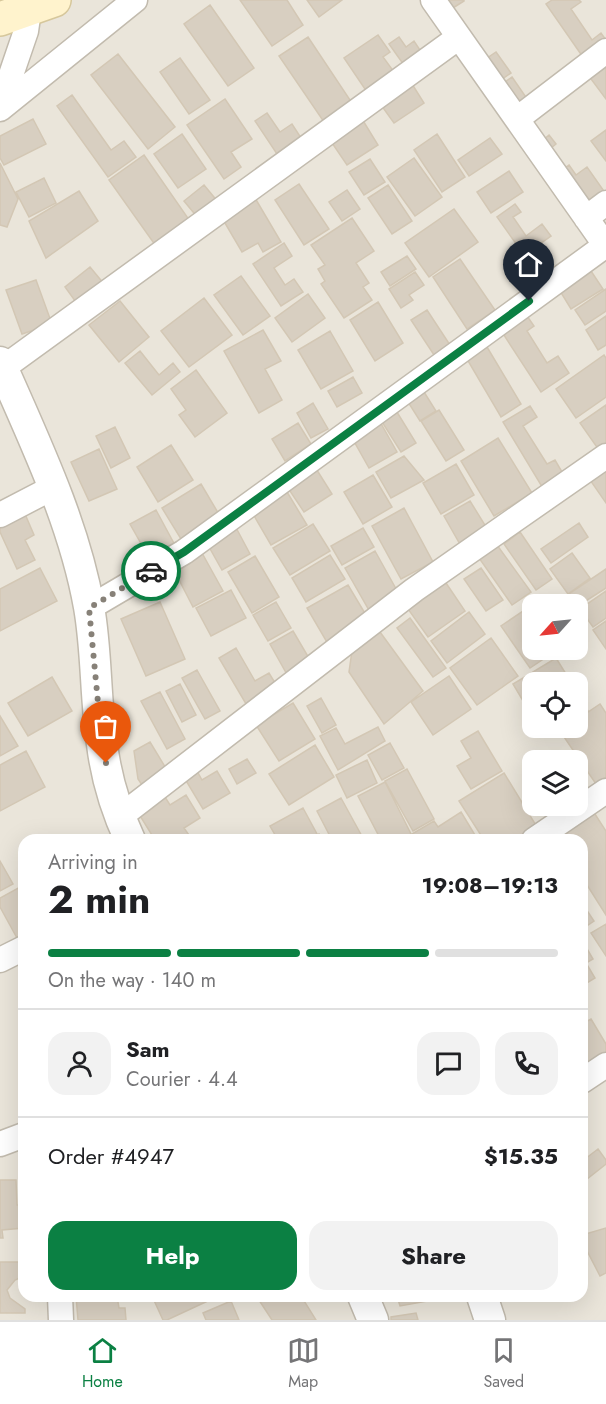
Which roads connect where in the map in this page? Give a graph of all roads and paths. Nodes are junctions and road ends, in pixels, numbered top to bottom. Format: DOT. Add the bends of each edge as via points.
graph roads {
  1 [pos="135,0"];
  2 [pos="433,0"];
  3 [pos="28,10"];
  4 [pos="459,37"];
  5 [pos="606,51"];
  6 [pos="0,108"];
  7 [pos="517,119"];
  8 [pos="606,203"];
  9 [pos="586,218"];
  10 [pos="606,245"];
  11 [pos="1,365"];
  12 [pos="606,456"];
  13 [pos="54,487"];
  14 [pos="0,515"];
  15 [pos="89,608"];
  16 [pos="606,791"];
  17 [pos="125,828"];
  18 [pos="543,834"];
  19 [pos="18,951"];
  20 [pos="0,960"];
  21 [pos="18,1137"];
  22 [pos="0,1144"];
  23 [pos="60,1302"];
  24 [pos="366,1302"];
  25 [pos="484,1302"];
  26 [pos="61,1320"];
  27 [pos="373,1320"];
  28 [pos="490,1320"];
  1 -- 6 [label="street"];
  2 -- 4 [label="street"];
  3 -- 6 [label="street" via="26,31"];
  4 -- 7 [label="street"];
  4 -- 11 [label="street"];
  5 -- 7 [label="street"];
  7 -- 9 [label="street"];
  8 -- 9 [label="street"];
  9 -- 10 [label="street"];
  10 -- 15 [label="street" via="184,552"];
  11 -- 13 [label="street"];
  12 -- 17 [label="street" via="414,590"];
  13 -- 14 [label="street"];
  13 -- 15 [label="street"];
  15 -- 17 [label="street" via="102,745 114,800"];
  16 -- 18 [label="street"];
  19 -- 20 [label="street"];
  21 -- 22 [label="street"];
  23 -- 26 [label="street"];
  24 -- 27 [label="street"];
  25 -- 28 [label="street"];
}
